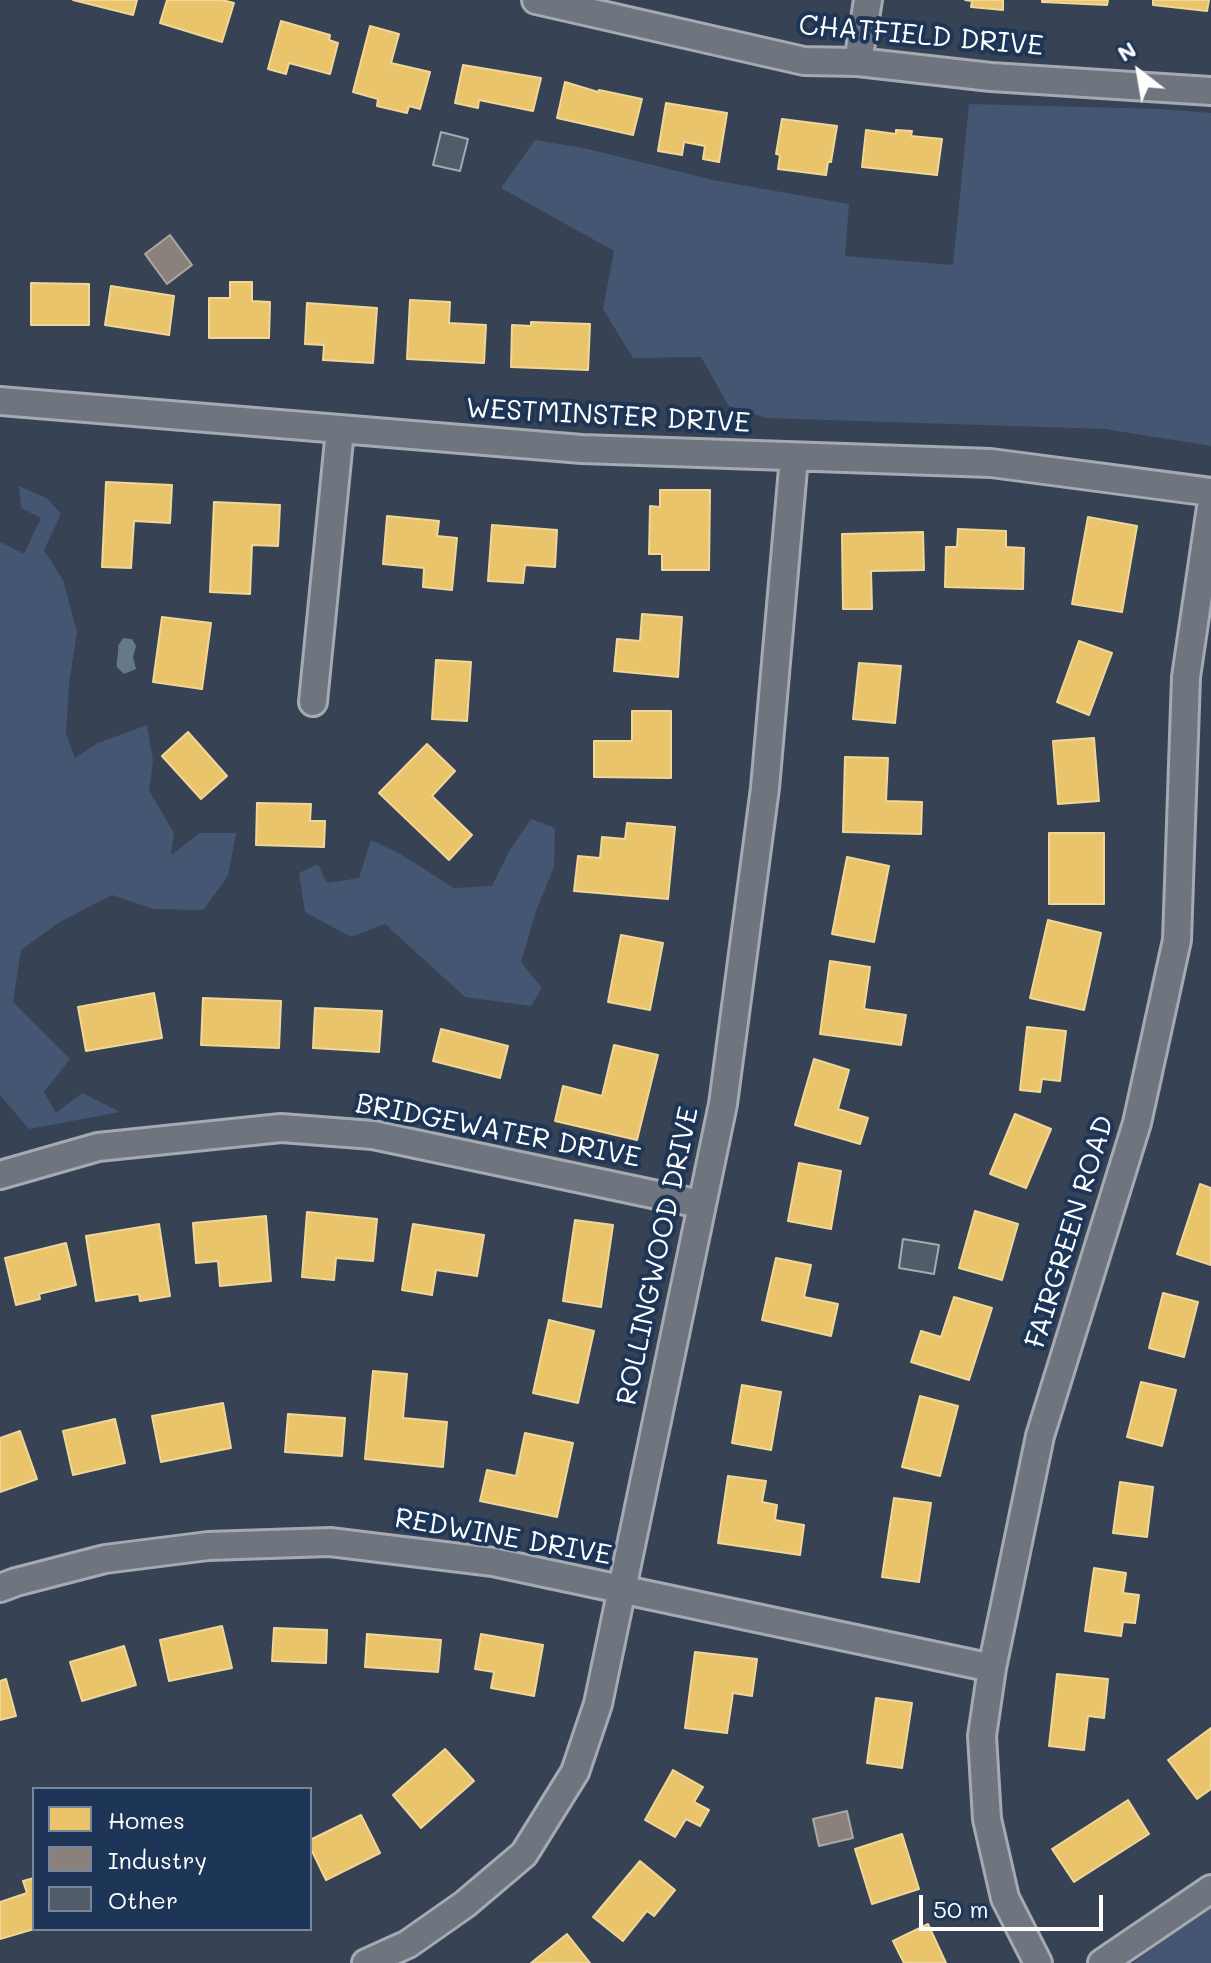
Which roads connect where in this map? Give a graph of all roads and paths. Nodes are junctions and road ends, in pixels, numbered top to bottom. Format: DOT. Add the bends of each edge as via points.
graph roads {
  1 [pos="536,0"];
  2 [pos="868,0"];
  3 [pos="858,62"];
  4 [pos="1211,91"];
  5 [pos="0,401"];
  6 [pos="340,430"];
  7 [pos="794,457"];
  8 [pos="1211,492"];
  9 [pos="1211,507"];
  10 [pos="313,702"];
  11 [pos="0,1175"];
  12 [pos="700,1204"];
  13 [pos="0,1588"];
  14 [pos="622,1591"];
  15 [pos="992,1668"];
  16 [pos="1211,1889"];
  17 [pos="366,1963"];
  18 [pos="1038,1963"];
  19 [pos="1102,1963"];
  1 -- 3 [label="street, CHATFIELD DRIVE" via="804,61"];
  2 -- 3 [label="street"];
  3 -- 4 [label="street, CHATFIELD DRIVE" via="991,77"];
  5 -- 6 [label="street, WESTMINSTER DRIVE"];
  6 -- 7 [label="street, WESTMINSTER DRIVE" via="582,449"];
  6 -- 10 [label="street"];
  7 -- 8 [label="street, WESTMINSTER DRIVE" via="991,463"];
  7 -- 12 [label="street, ROLLINGWOOD DRIVE" via="765,788 723,1104"];
  9 -- 15 [label="street, FAIRGREEN ROAD" via="1186,677 1177,940 1137,1123 1040,1436"];
  11 -- 12 [label="street, BRIDGEWATER DRIVE" via="98,1147 281,1128 373,1135"];
  12 -- 14 [label="street, ROLLINGWOOD DRIVE"];
  13 -- 14 [label="street, REDWINE DRIVE" via="105,1559 208,1546 330,1542 493,1562"];
  14 -- 15 [label="street, REDWINE DRIVE"];
  14 -- 17 [label="street, ROLLINGWOOD DRIVE" via="598,1704 575,1772 524,1854 408,1944"];
  15 -- 18 [label="street, FAIRGREEN ROAD" via="982,1736 987,1819 1005,1898"];
  16 -- 19 [label="street"];
}
